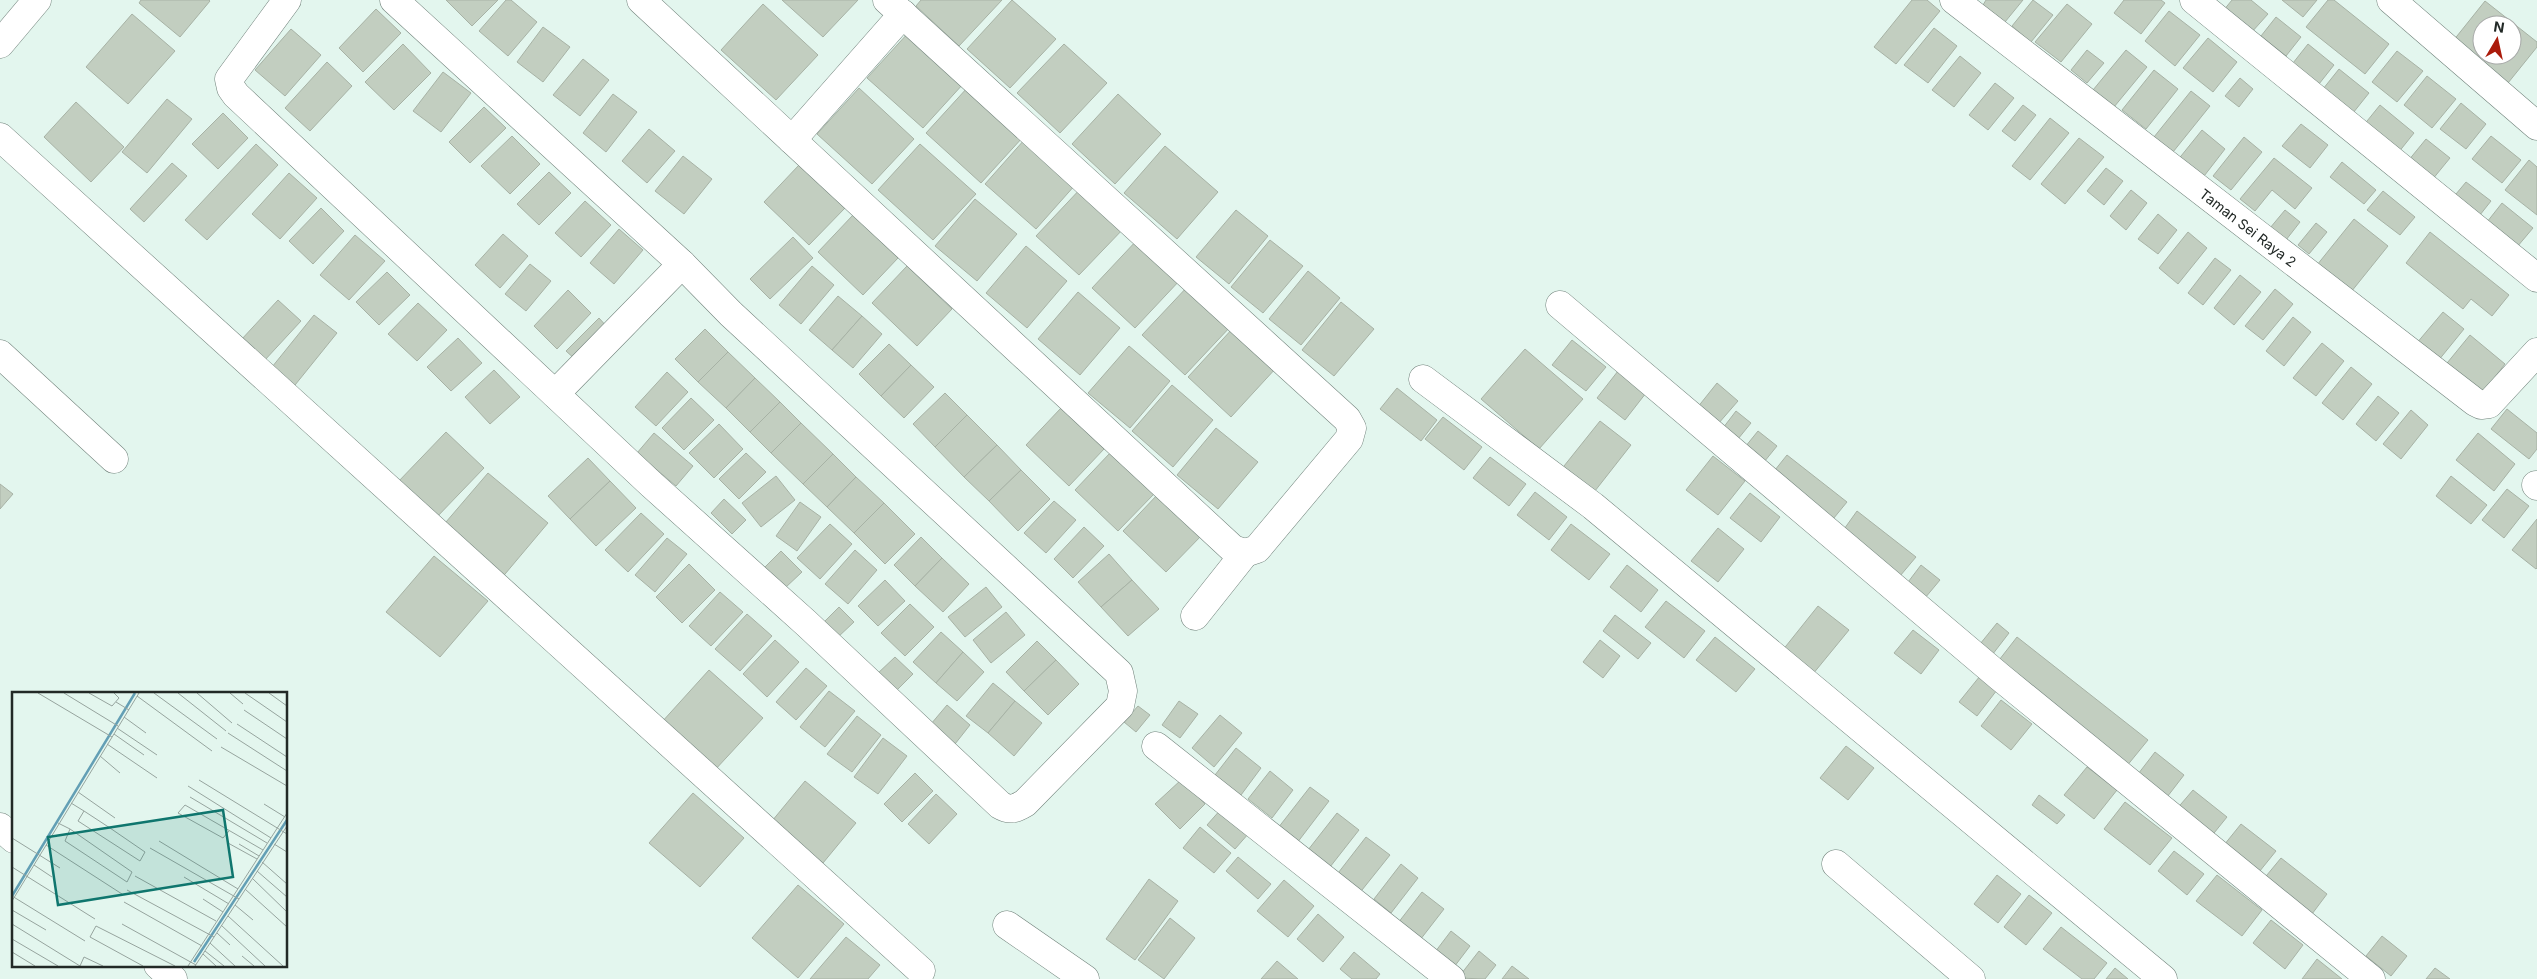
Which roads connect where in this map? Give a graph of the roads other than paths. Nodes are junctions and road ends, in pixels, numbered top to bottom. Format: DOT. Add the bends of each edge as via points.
graph roads {
  1 [pos="37,0"];
  2 [pos="287,0"];
  3 [pos="394,0"];
  4 [pos="640,0"];
  5 [pos="1954,0"];
  6 [pos="2194,0"];
  7 [pos="2391,0"];
  8 [pos="895,7"];
  9 [pos="0,44"];
  10 [pos="2537,126"];
  11 [pos="0,137"];
  12 [pos="792,140"];
  13 [pos="682,264"];
  14 [pos="2537,278"];
  15 [pos="1560,305"];
  16 [pos="2537,352"];
  17 [pos="0,354"];
  18 [pos="1423,379"];
  19 [pos="555,394"];
  20 [pos="114,459"];
  21 [pos="1245,553"];
  22 [pos="1194,616"];
  23 [pos="1156,746"];
  24 [pos="0,827"];
  25 [pos="12,837"];
  26 [pos="1836,864"];
  27 [pos="1007,925"];
  28 [pos="159,966"];
  29 [pos="921,971"];
  30 [pos="173,979"];
  31 [pos="1085,979"];
  32 [pos="1451,979"];
  33 [pos="1971,979"];
  34 [pos="2163,979"];
  35 [pos="2371,979"];
  1 -- 9 [label="street"];
  2 -- 19 [label="street" via="229,78 230,88"];
  3 -- 13 [label="street"];
  4 -- 12 [label="street"];
  5 -- 16 [label="street, Taman Sei Raya 2" via="2475,402 2489,404"];
  6 -- 14 [label="street"];
  7 -- 10 [label="street"];
  8 -- 12 [label="street"];
  8 -- 21 [label="street" via="1347,419 1352,428 1349,439 1257,549"];
  11 -- 29 [label="street"];
  12 -- 21 [label="street" via="1233,549"];
  13 -- 19 [label="street"];
  13 -- 19 [label="street" via="731,314 1119,673 1123,691 1120,706 1025,803 1015,809 1007,809"];
  15 -- 35 [label="street" via="2000,677"];
  17 -- 20 [label="street"];
  18 -- 34 [label="street" via="1593,506"];
  21 -- 22 [label="street"];
  23 -- 32 [label="street"];
  24 -- 25 [label="street"];
  26 -- 33 [label="street"];
  27 -- 31 [label="street"];
  28 -- 30 [label="street"];
}
